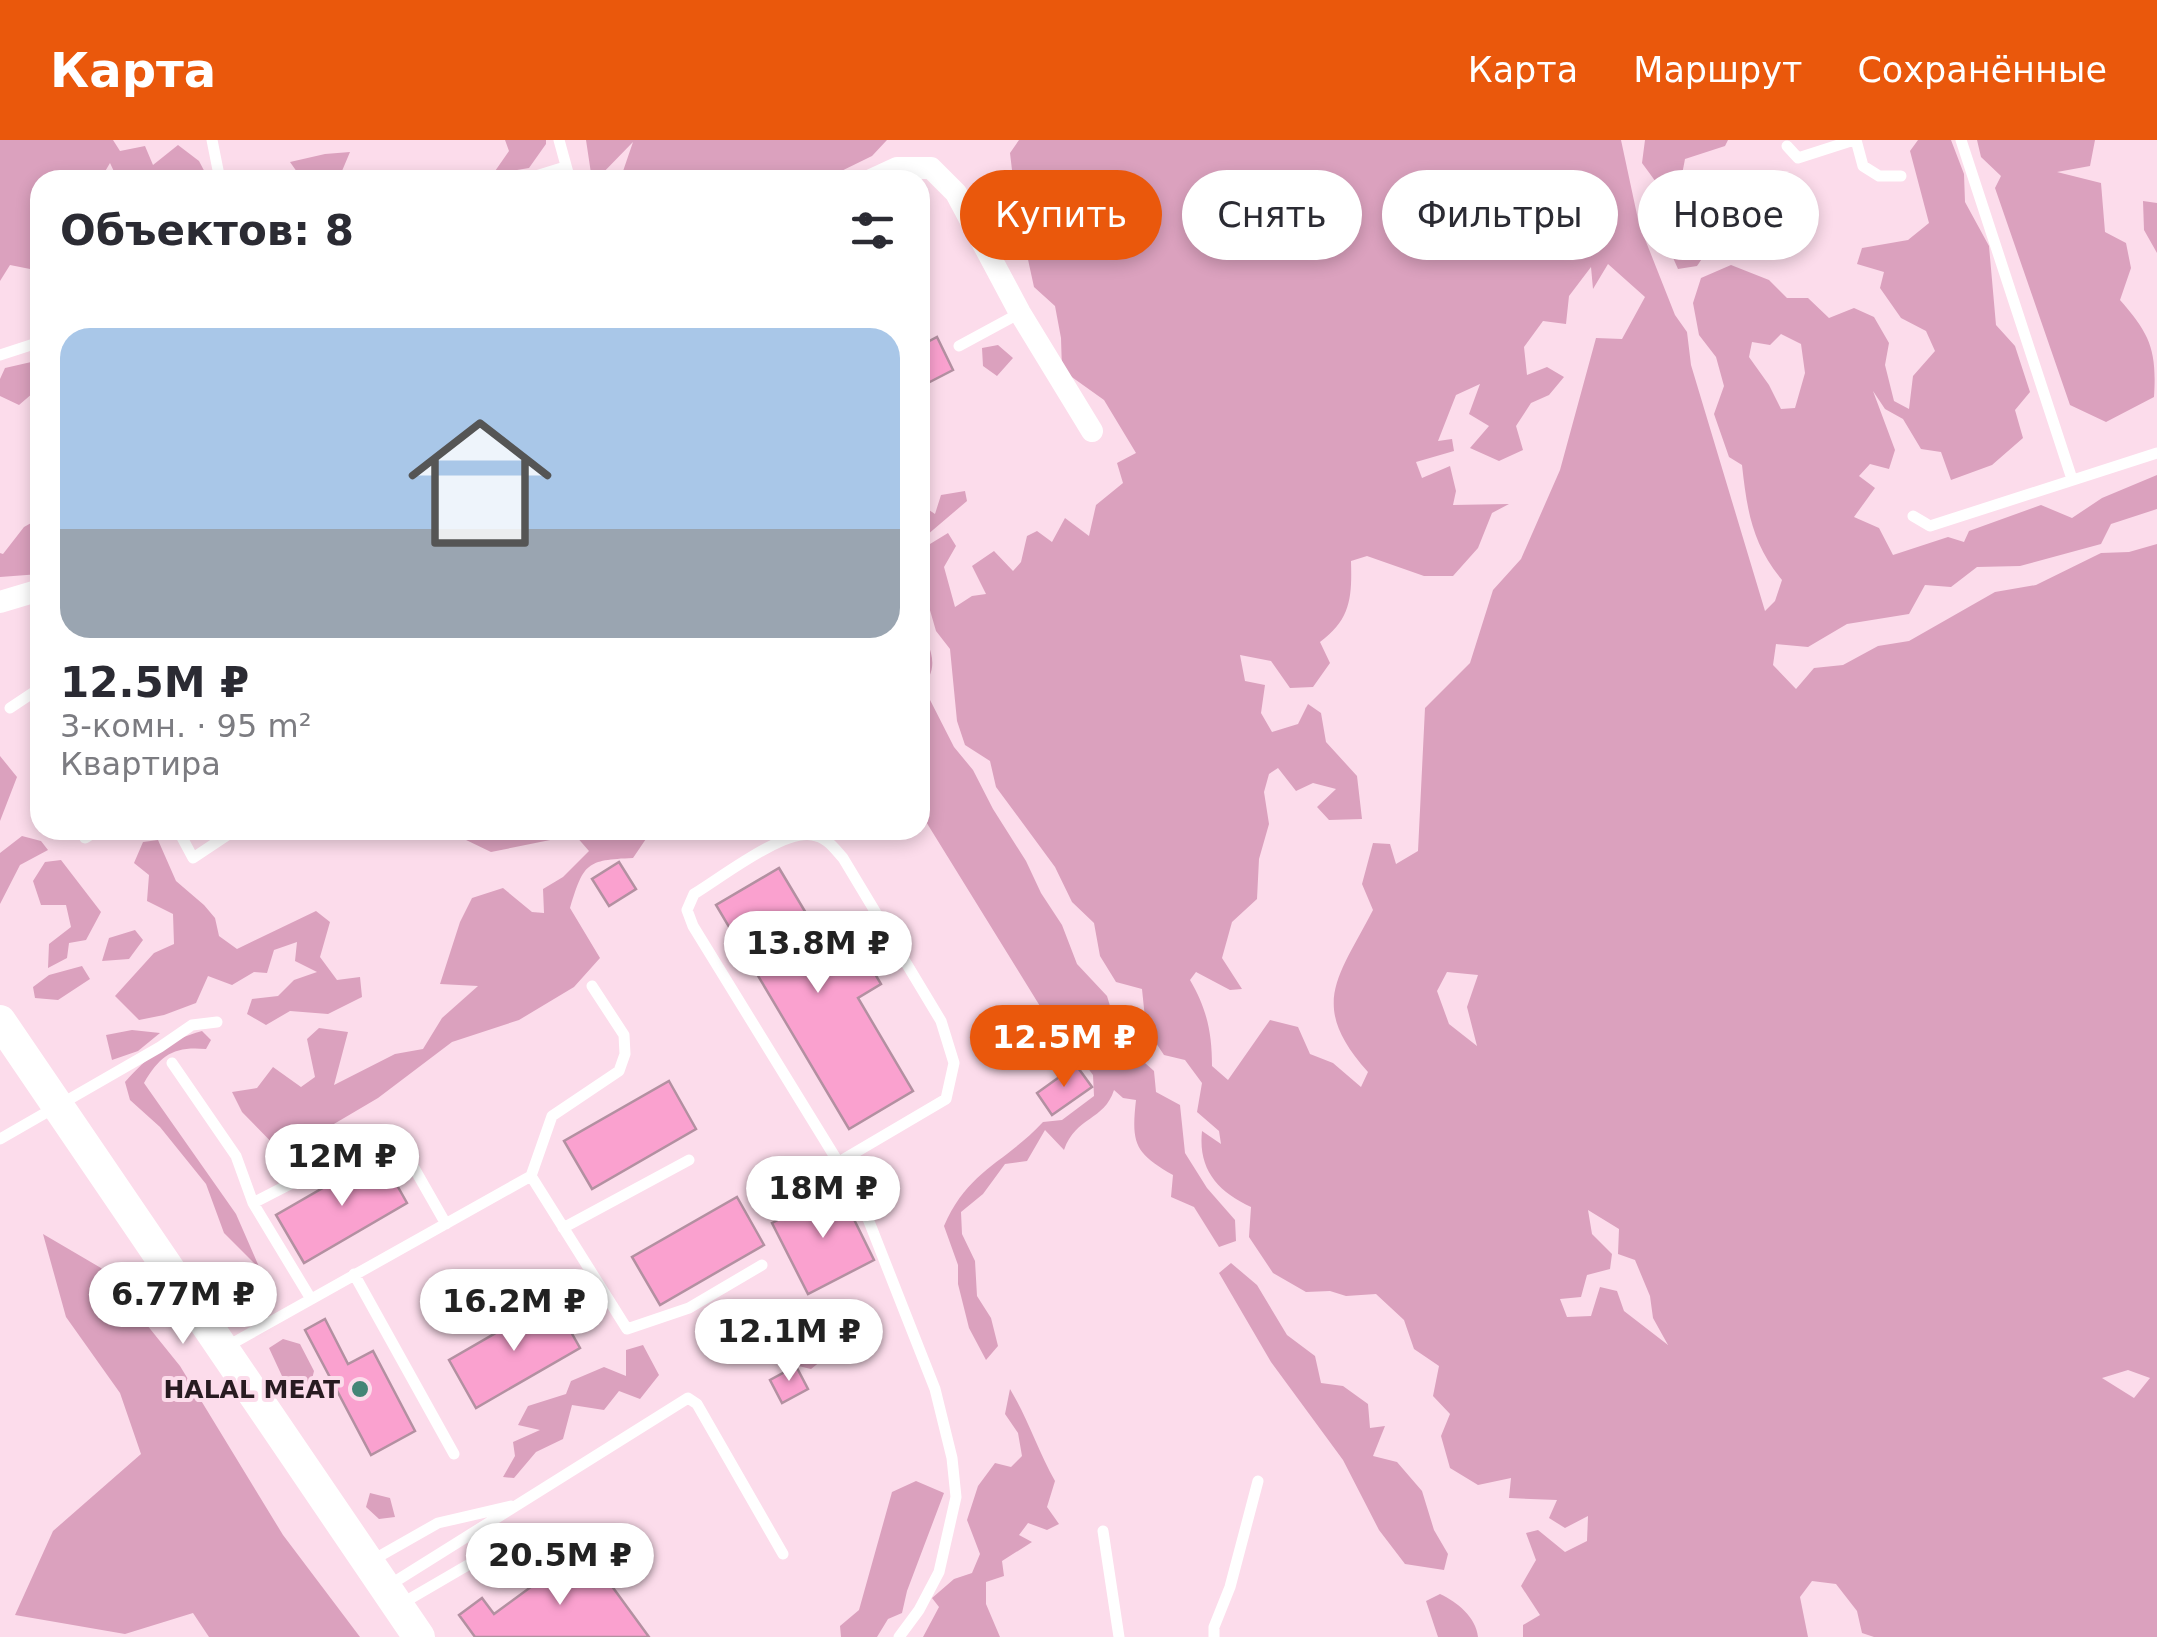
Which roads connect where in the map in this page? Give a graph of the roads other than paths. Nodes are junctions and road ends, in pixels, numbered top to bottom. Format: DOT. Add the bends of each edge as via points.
graph roads {
  1 [pos="212,140"];
  2 [pos="559,140"];
  3 [pos="1855,140"];
  4 [pos="1961,140"];
  5 [pos="1787,146"];
  6 [pos="565,167"];
  7 [pos="218,170"];
  8 [pos="555,170"];
  9 [pos="566,170"];
  10 [pos="893,170"];
  11 [pos="1901,176"];
  12 [pos="1020,313"];
  13 [pos="30,346"];
  14 [pos="959,346"];
  15 [pos="0,356"];
  16 [pos="1092,432"];
  17 [pos="2157,453"];
  18 [pos="2072,479"];
  19 [pos="1913,516"];
  20 [pos="30,593"];
  21 [pos="0,602"];
  22 [pos="30,695"];
  23 [pos="10,708"];
  24 [pos="183,840"];
  25 [pos="220,840"];
  26 [pos="784,840"];
  27 [pos="826,840"];
  28 [pos="592,986"];
  29 [pos="0,1021"];
  30 [pos="217,1022"];
  31 [pos="172,1063"];
  32 [pos="59,1108"];
  33 [pos="0,1139"];
  34 [pos="689,1160"];
  35 [pos="838,1162"];
  36 [pos="530,1176"];
  37 [pos="253,1203"];
  38 [pos="446,1224"];
  39 [pos="563,1228"];
  40 [pos="762,1265"];
  41 [pos="354,1274"];
  42 [pos="311,1300"];
  43 [pos="222,1349"];
  44 [pos="454,1454"];
  45 [pos="1258,1481"];
  46 [pos="520,1504"];
  47 [pos="1103,1531"];
  48 [pos="516,1536"];
  49 [pos="782,1554"];
  50 [pos="383,1586"];
  51 [pos="419,1637"];
  52 [pos="899,1637"];
  53 [pos="1118,1637"];
  54 [pos="1214,1637"];
  1 -- 7 [label="lane"];
  2 -- 6 [label="lane"];
  3 -- 5 [label="lane" via="1798,158"];
  3 -- 11 [label="lane" via="1863,166 1878,176"];
  4 -- 18 [label="lane"];
  6 -- 8 [label="lane"];
  6 -- 9 [label="lane"];
  10 -- 12 [label="street" via="931,168 956,193"];
  12 -- 14 [label="lane"];
  12 -- 16 [label="street"];
  13 -- 15 [label="lane"];
  17 -- 18 [label="lane"];
  18 -- 19 [label="lane" via="1930,526"];
  20 -- 21 [label="street"];
  22 -- 23 [label="lane"];
  24 -- 25 [label="lane" via="193,858"];
  26 -- 35 [label="lane" via="694,894 687,910"];
  27 -- 35 [label="lane" via="941,1021 954,1063 946,1099"];
  28 -- 36 [label="lane" via="624,1035 625,1054 619,1072 552,1116"];
  29 -- 32 [label="street"];
  30 -- 32 [label="lane" via="192,1025"];
  31 -- 37 [label="lane" via="236,1156"];
  32 -- 33 [label="lane"];
  32 -- 43 [label="street"];
  34 -- 39 [label="lane"];
  35 -- 52 [label="lane" via="935,1388 952,1458 956,1497 939,1572"];
  36 -- 38 [label="lane"];
  36 -- 39 [label="lane"];
  37 -- 38 [label="lane" via="393,1131"];
  37 -- 42 [label="lane"];
  38 -- 41 [label="lane"];
  39 -- 40 [label="lane" via="627,1329 689,1308"];
  41 -- 42 [label="lane"];
  41 -- 44 [label="lane"];
  42 -- 43 [label="lane"];
  43 -- 50 [label="street"];
  45 -- 54 [label="lane"];
  46 -- 49 [label="lane" via="688,1398"];
  46 -- 50 [label="lane"];
  46 -- 50 [label="lane" via="438,1523"];
  47 -- 53 [label="lane"];
  48 -- 50 [label="lane"];
  50 -- 51 [label="street"];
}
